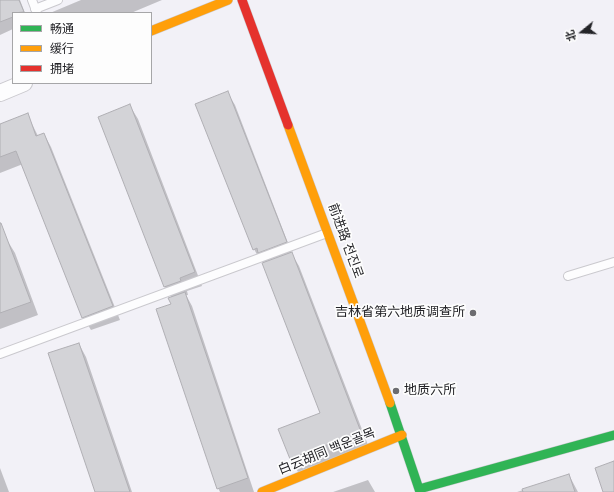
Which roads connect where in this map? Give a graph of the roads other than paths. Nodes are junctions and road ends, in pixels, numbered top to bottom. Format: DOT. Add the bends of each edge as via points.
graph roads {
  1 [pos="32,0"];
  2 [pos="58,0"];
  3 [pos="228,0"];
  4 [pos="242,0"];
  5 [pos="36,11"];
  6 [pos="152,31"];
  7 [pos="22,84"];
  8 [pos="0,93"];
  9 [pos="328,233"];
  10 [pos="614,262"];
  11 [pos="568,276"];
  12 [pos="0,354"];
  13 [pos="402,435"];
  14 [pos="614,435"];
  15 [pos="420,491"];
  16 [pos="262,492"];
  1 -- 5 [label="lane"];
  2 -- 5 [label="lane"];
  3 -- 6 [label="street"];
  4 -- 9 [label="street, 前进路 전진로"];
  7 -- 8 [label="street"];
  9 -- 12 [label="lane"];
  9 -- 13 [label="street, 前进路 전진로"];
  10 -- 11 [label="lane"];
  13 -- 15 [label="street, 前进路 전진로"];
  13 -- 16 [label="street, 白云胡同 백운골목"];
  14 -- 15 [label="street"];
}
